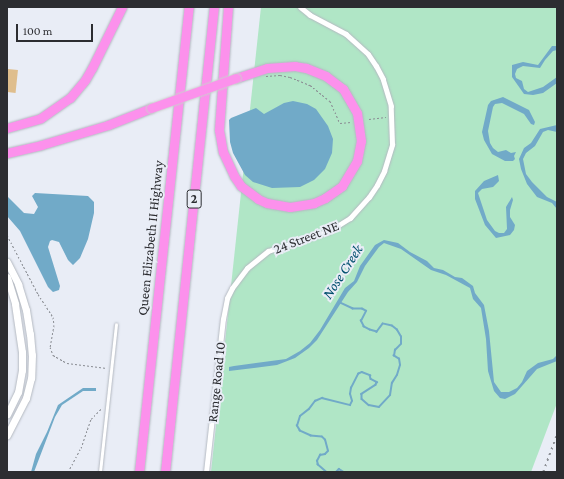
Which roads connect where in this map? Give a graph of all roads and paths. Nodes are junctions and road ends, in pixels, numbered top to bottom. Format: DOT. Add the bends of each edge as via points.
graph roads {
  1 [pos="122,7"];
  2 [pos="189,7"];
  3 [pos="214,7"];
  4 [pos="228,7"];
  5 [pos="300,7"];
  6 [pos="265,76"];
  7 [pos="392,116"];
  8 [pos="369,119"];
  9 [pos="352,122"];
  10 [pos="7,128"];
  11 [pos="7,153"];
  12 [pos="7,235"];
  13 [pos="7,263"];
  14 [pos="7,277"];
  15 [pos="230,292"];
  16 [pos="116,325"];
  17 [pos="110,369"];
  18 [pos="107,407"];
  19 [pos="7,415"];
  20 [pos="7,435"];
  21 [pos="68,472"];
  22 [pos="100,472"];
  23 [pos="139,472"];
  24 [pos="165,472"];
  25 [pos="206,472"];
  1 -- 10 [label="highway" via="92,68 70,98 41,118"];
  2 -- 23 [label="highway, Queen Elizabeth II Highway / 2"];
  3 -- 24 [label="highway, 2"];
  4 -- 11 [label="highway, bridge" via="219,130 223,152 234,176 258,199 273,204 290,207 314,203 325,198 342,186 356,165 361,141 357,113 343,89 326,76 295,66 266,68 236,78 151,108 108,124"];
  5 -- 7 [label="street, 24 Street NE" via="346,34 368,54 383,79"];
  6 -- 9 [label="path" via="290,77 310,85 330,101 340,123"];
  7 -- 8 [label="path"];
  7 -- 15 [label="street, 24 Street NE" via="392,144 384,171 360,208 334,228 268,251 246,268"];
  12 -- 17 [label="path" via="53,317 50,347 53,356 67,363"];
  13 -- 20 [label="street" via="26,310 32,356 26,398"];
  14 -- 19 [label="street" via="16,309 22,352 18,392"];
  15 -- 25 [label="street, Range Road 10" via="221,330"];
  16 -- 17 [label="lane"];
  17 -- 18 [label="lane"];
  18 -- 21 [label="path" via="97,410 91,419 81,448"];
  18 -- 22 [label="lane"];
}
